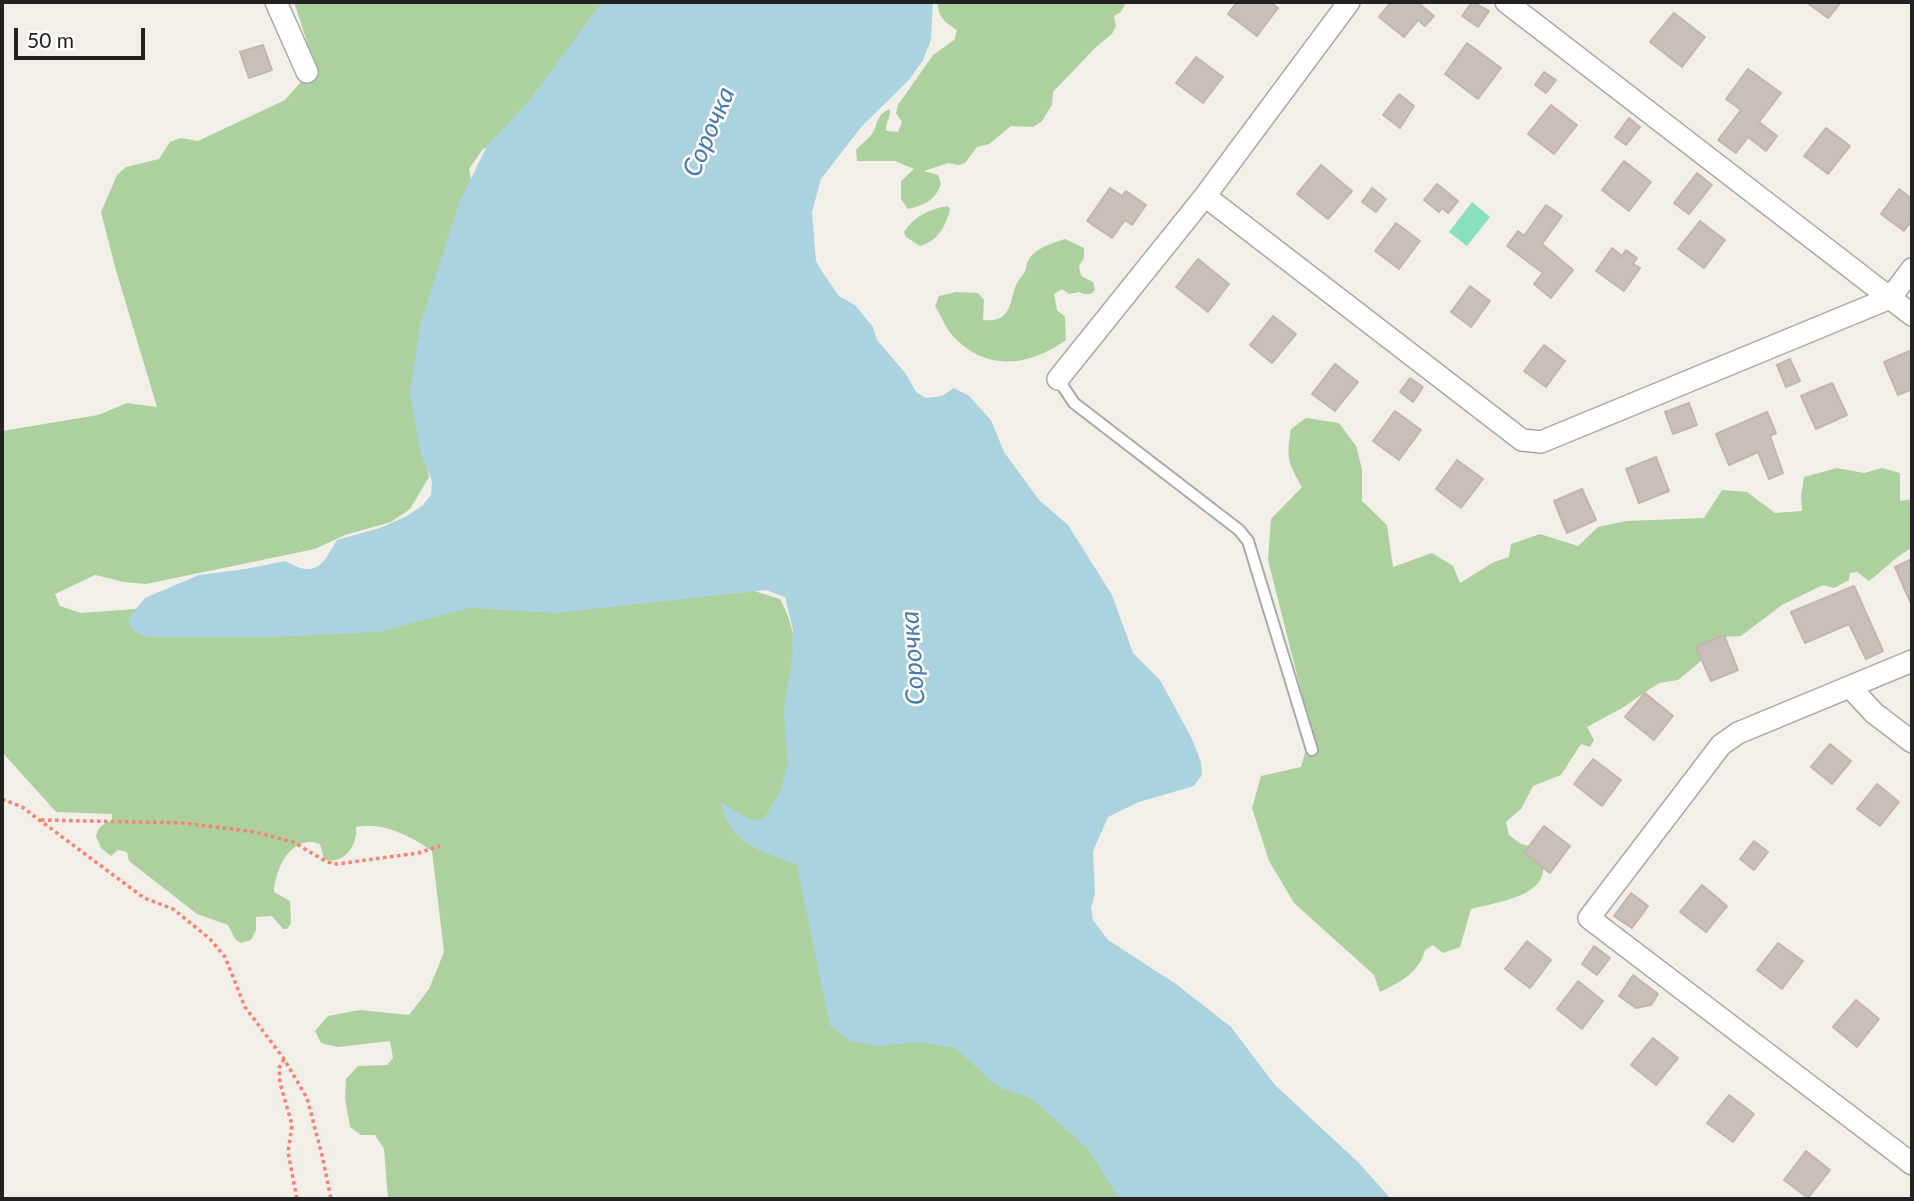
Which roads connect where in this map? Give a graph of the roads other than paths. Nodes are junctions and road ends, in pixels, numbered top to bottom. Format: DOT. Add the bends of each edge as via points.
graph roads {
  1 [pos="276,2"];
  2 [pos="1349,2"];
  3 [pos="1506,2"];
  4 [pos="307,72"];
  5 [pos="1205,196"];
  6 [pos="1912,269"];
  7 [pos="1890,298"];
  8 [pos="1912,315"];
  9 [pos="1058,379"];
  10 [pos="1912,661"];
  11 [pos="1850,687"];
  12 [pos="1912,742"];
  13 [pos="1312,750"];
  14 [pos="1912,1164"];
  1 -- 4 [label="street"];
  2 -- 5 [label="street"];
  3 -- 7 [label="street"];
  5 -- 7 [label="street" via="1530,442 1541,442"];
  5 -- 9 [label="street"];
  6 -- 7 [label="street"];
  7 -- 8 [label="street"];
  9 -- 13 [label="lane" via="1074,403 1248,541"];
  10 -- 11 [label="street"];
  11 -- 12 [label="street" via="1874,713"];
  11 -- 14 [label="street" via="1738,733 1721,745 1589,918"];
}
